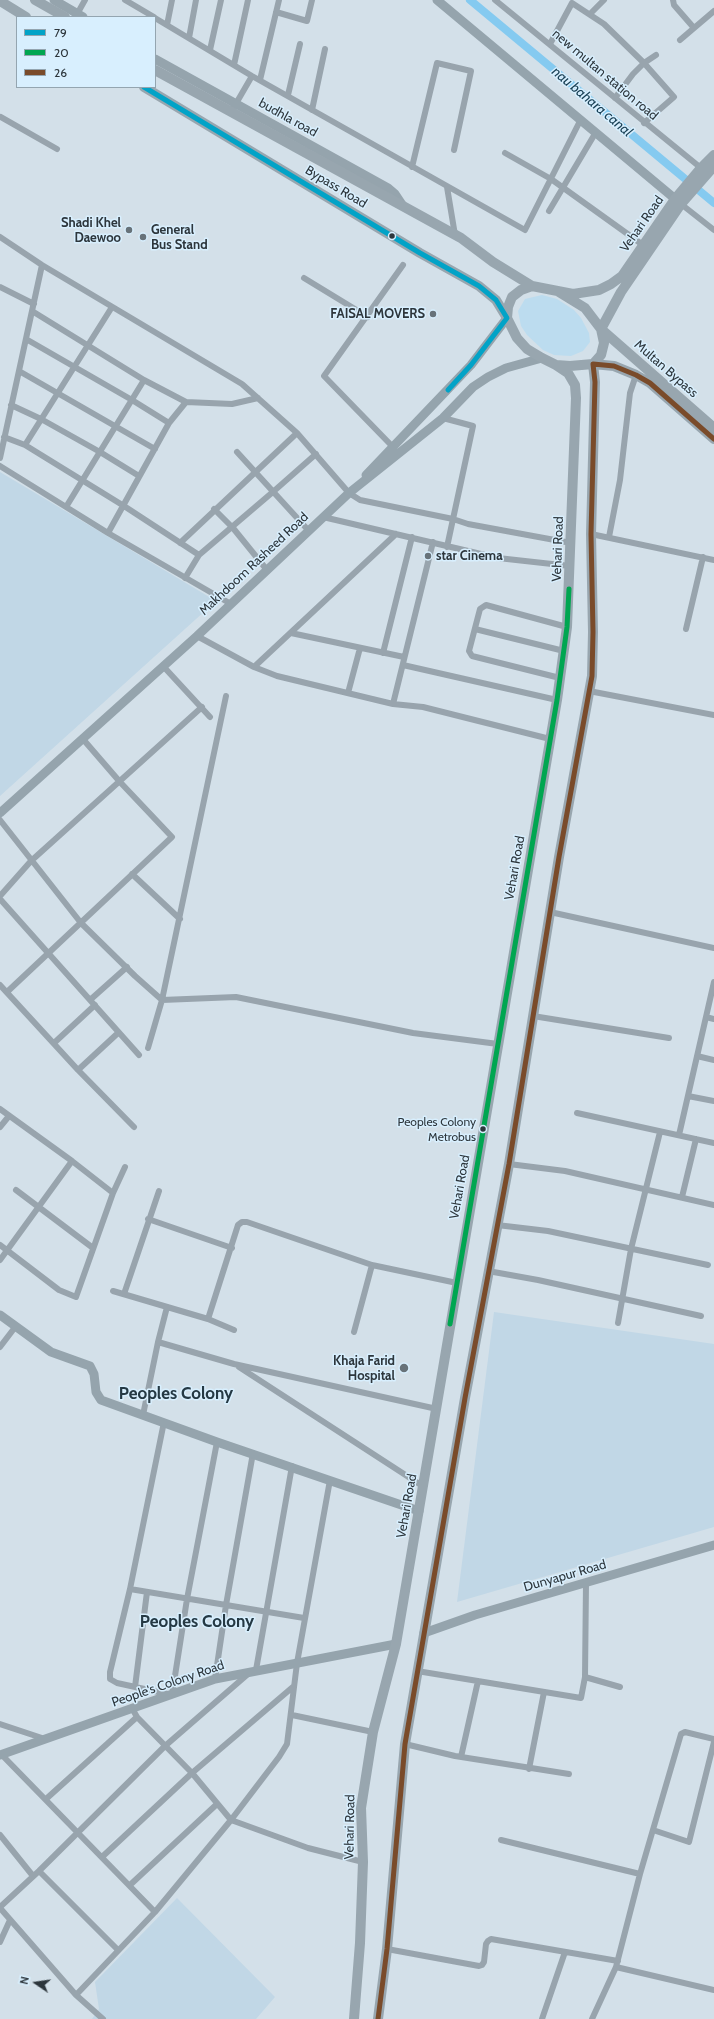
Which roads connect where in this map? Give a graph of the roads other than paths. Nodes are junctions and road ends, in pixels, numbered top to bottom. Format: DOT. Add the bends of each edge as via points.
graph roads {
  1 [pos="36,0"];
  2 [pos="54,0"];
  3 [pos="85,0"];
  4 [pos="125,0"];
  5 [pos="172,0"];
  6 [pos="196,0"];
  7 [pos="221,0"];
  8 [pos="248,0"];
  9 [pos="279,0"];
  10 [pos="312,0"];
  11 [pos="437,0"];
  12 [pos="495,0"];
  13 [pos="604,0"];
  14 [pos="673,0"];
  15 [pos="0,1"];
  16 [pos="132,2"];
  17 [pos="714,11"];
  18 [pos="276,12"];
  19 [pos="590,14"];
  20 [pos="24,16"];
  21 [pos="63,16"];
  22 [pos="78,16"];
  23 [pos="153,16"];
  24 [pos="156,18"];
  25 [pos="167,25"];
  26 [pos="694,28"];
  27 [pos="189,38"];
  28 [pos="680,40"];
  29 [pos="300,44"];
  30 [pos="550,44"];
  31 [pos="325,49"];
  32 [pos="210,50"];
  33 [pos="656,54"];
  34 [pos="156,60"];
  35 [pos="644,63"];
  36 [pos="234,65"];
  37 [pos="156,70"];
  38 [pos="252,76"];
  39 [pos="260,80"];
  40 [pos="146,88"];
  41 [pos="288,96"];
  42 [pos="615,98"];
  43 [pos="233,108"];
  44 [pos="312,110"];
  45 [pos="1,117"];
  46 [pos="581,119"];
  47 [pos="644,122"];
  48 [pos="596,132"];
  49 [pos="57,149"];
  50 [pos="454,150"];
  51 [pos="505,153"];
  52 [pos="713,162"];
  53 [pos="412,167"];
  54 [pos="701,171"];
  55 [pos="551,179"];
  56 [pos="447,187"];
  57 [pos="564,188"];
  58 [pos="680,198"];
  59 [pos="550,212"];
  60 [pos="714,230"];
  61 [pos="455,235"];
  62 [pos="0,237"];
  63 [pos="643,245"];
  64 [pos="42,265"];
  65 [pos="403,265"];
  66 [pos="304,278"];
  67 [pos="532,286"];
  68 [pos="0,287"];
  69 [pos="559,292"];
  70 [pos="34,304"];
  71 [pos="112,307"];
  72 [pos="32,311"];
  73 [pos="368,317"];
  74 [pos="507,318"];
  75 [pos="601,329"];
  76 [pos="26,339"];
  77 [pos="88,346"];
  78 [pos="542,358"];
  79 [pos="593,364"];
  80 [pos="556,365"];
  81 [pos="74,367"];
  82 [pos="19,371"];
  83 [pos="636,375"];
  84 [pos="144,380"];
  85 [pos="58,393"];
  86 [pos="258,398"];
  87 [pos="132,400"];
  88 [pos="186,402"];
  89 [pos="11,405"];
  90 [pos="443,418"];
  91 [pos="41,419"];
  92 [pos="169,423"];
  93 [pos="116,426"];
  94 [pos="714,428"];
  95 [pos="297,433"];
  96 [pos="4,437"];
  97 [pos="714,439"];
  98 [pos="25,445"];
  99 [pos="392,446"];
  100 [pos="155,449"];
  101 [pos="100,452"];
  102 [pos="237,452"];
  103 [pos="316,454"];
  104 [pos="0,458"];
  105 [pos="0,466"];
  106 [pos="255,472"];
  107 [pos="139,476"];
  108 [pos="82,481"];
  109 [pos="274,492"];
  110 [pos="349,493"];
  111 [pos="124,506"];
  112 [pos="66,507"];
  113 [pos="214,509"];
  114 [pos="324,517"];
  115 [pos="453,519"];
  116 [pos="233,528"];
  117 [pos="309,531"];
  118 [pos="108,533"];
  119 [pos="396,534"];
  120 [pos="591,534"];
  121 [pos="412,537"];
  122 [pos="609,538"];
  123 [pos="432,542"];
  124 [pos="180,543"];
  125 [pos="571,543"];
  126 [pos="447,547"];
  127 [pos="199,555"];
  128 [pos="703,557"];
  129 [pos="714,560"];
  130 [pos="570,566"];
  131 [pos="267,570"];
  132 [pos="185,578"];
  133 [pos="231,604"];
  134 [pos="567,627"];
  135 [pos="475,629"];
  136 [pos="686,629"];
  137 [pos="290,633"];
  138 [pos="197,636"];
  139 [pos="360,648"];
  140 [pos="564,652"];
  141 [pos="383,653"];
  142 [pos="404,657"];
  143 [pos="403,665"];
  144 [pos="163,666"];
  145 [pos="254,667"];
  146 [pos="560,678"];
  147 [pos="589,691"];
  148 [pos="348,693"];
  149 [pos="226,696"];
  150 [pos="558,700"];
  151 [pos="393,704"];
  152 [pos="202,708"];
  153 [pos="714,715"];
  154 [pos="210,717"];
  155 [pos="82,738"];
  156 [pos="550,739"];
  157 [pos="120,782"];
  158 [pos="0,813"];
  159 [pos="0,820"];
  160 [pos="31,861"];
  161 [pos="132,874"];
  162 [pos="0,897"];
  163 [pos="550,912"];
  164 [pos="180,920"];
  165 [pos="81,922"];
  166 [pos="714,948"];
  167 [pos="49,952"];
  168 [pos="127,967"];
  169 [pos="714,982"];
  170 [pos="0,985"];
  171 [pos="7,992"];
  172 [pos="162,1000"];
  173 [pos="92,1003"];
  174 [pos="533,1016"];
  175 [pos="706,1017"];
  176 [pos="714,1019"];
  177 [pos="118,1033"];
  178 [pos="669,1038"];
  179 [pos="54,1043"];
  180 [pos="498,1044"];
  181 [pos="148,1048"];
  182 [pos="139,1055"];
  183 [pos="697,1056"];
  184 [pos="714,1060"];
  185 [pos="78,1070"];
  186 [pos="688,1096"];
  187 [pos="714,1101"];
  188 [pos="0,1109"];
  189 [pos="576,1113"];
  190 [pos="9,1116"];
  191 [pos="0,1127"];
  192 [pos="134,1127"];
  193 [pos="660,1132"];
  194 [pos="679,1135"];
  195 [pos="696,1139"];
  196 [pos="714,1143"];
  197 [pos="72,1161"];
  198 [pos="509,1164"];
  199 [pos="124,1167"];
  200 [pos="646,1189"];
  201 [pos="16,1190"];
  202 [pos="159,1190"];
  203 [pos="113,1193"];
  204 [pos="682,1197"];
  205 [pos="714,1205"];
  206 [pos="39,1207"];
  207 [pos="148,1219"];
  208 [pos="497,1225"];
  209 [pos="0,1245"];
  210 [pos="94,1248"];
  211 [pos="232,1248"];
  212 [pos="631,1249"];
  213 [pos="7,1251"];
  214 [pos="0,1260"];
  215 [pos="372,1265"];
  216 [pos="708,1265"];
  217 [pos="488,1271"];
  218 [pos="457,1283"];
  219 [pos="113,1291"];
  220 [pos="124,1294"];
  221 [pos="622,1298"];
  222 [pos="167,1307"];
  223 [pos="0,1315"];
  224 [pos="701,1316"];
  225 [pos="208,1319"];
  226 [pos="618,1323"];
  227 [pos="16,1326"];
  228 [pos="234,1330"];
  229 [pos="354,1332"];
  230 [pos="158,1342"];
  231 [pos="0,1347"];
  232 [pos="234,1364"];
  233 [pos="437,1408"];
  234 [pos="143,1415"];
  235 [pos="164,1422"];
  236 [pos="217,1442"];
  237 [pos="253,1453"];
  238 [pos="292,1466"];
  239 [pos="330,1480"];
  240 [pos="424,1487"];
  241 [pos="419,1511"];
  242 [pos="714,1545"];
  243 [pos="586,1583"];
  244 [pos="130,1589"];
  245 [pos="147,1592"];
  246 [pos="187,1599"];
  247 [pos="226,1605"];
  248 [pos="265,1611"];
  249 [pos="304,1618"];
  250 [pos="424,1634"];
  251 [pos="396,1644"];
  252 [pos="297,1663"];
  253 [pos="253,1671"];
  254 [pos="417,1671"];
  255 [pos="585,1678"];
  256 [pos="215,1679"];
  257 [pos="478,1681"];
  258 [pos="294,1686"];
  259 [pos="134,1687"];
  260 [pos="620,1687"];
  261 [pos="544,1692"];
  262 [pos="172,1695"];
  263 [pos="135,1713"];
  264 [pos="292,1715"];
  265 [pos="0,1724"];
  266 [pos="373,1732"];
  267 [pos="47,1739"];
  268 [pos="714,1741"];
  269 [pos="405,1744"];
  270 [pos="165,1746"];
  271 [pos="1,1755"];
  272 [pos="461,1757"];
  273 [pos="529,1769"];
  274 [pos="192,1773"];
  275 [pos="569,1774"];
  276 [pos="46,1799"];
  277 [pos="217,1804"];
  278 [pos="231,1820"];
  279 [pos="653,1830"];
  280 [pos="77,1832"];
  281 [pos="0,1835"];
  282 [pos="501,1840"];
  283 [pos="102,1857"];
  284 [pos="363,1862"];
  285 [pos="39,1871"];
  286 [pos="640,1874"];
  287 [pos="33,1876"];
  288 [pos="130,1885"];
  289 [pos="0,1908"];
  290 [pos="155,1912"];
  291 [pos="10,1920"];
  292 [pos="0,1942"];
  293 [pos="386,1949"];
  294 [pos="118,1950"];
  295 [pos="564,1952"];
  296 [pos="617,1964"];
  297 [pos="714,1990"];
  298 [pos="76,1995"];
  299 [pos="103,2019"];
  300 [pos="354,2019"];
  301 [pos="378,2019"];
  302 [pos="542,2019"];
  303 [pos="592,2019"];
  1 -- 21 [label="main road"];
  2 -- 22 [label="street"];
  3 -- 22 [label="street"];
  4 -- 16 [label="street"];
  5 -- 25 [label="street"];
  6 -- 27 [label="street"];
  7 -- 32 [label="street"];
  8 -- 36 [label="street"];
  9 -- 18 [label="street"];
  10 -- 18 [label="street" via="307,21"];
  11 -- 46 [label="street"];
  12 -- 30 [label="street, new multan station road"];
  13 -- 19 [label="street"];
  14 -- 26 [label="street" via="674,5"];
  15 -- 20 [label="main road"];
  16 -- 23 [label="street"];
  17 -- 26 [label="street"];
  18 -- 39 [label="street"];
  19 -- 30 [label="street" via="572,3"];
  19 -- 35 [label="street" via="604,24"];
  24 -- 25 [label="street"];
  25 -- 27 [label="street"];
  26 -- 28 [label="street"];
  27 -- 32 [label="street"];
  29 -- 41 [label="street"];
  30 -- 42 [label="street, new multan station road"];
  31 -- 44 [label="street"];
  32 -- 36 [label="street"];
  33 -- 35 [label="street"];
  34 -- 43 [label="street"];
  35 -- 42 [label="street" via="628,79"];
  35 -- 47 [label="street" via="674,97"];
  36 -- 38 [label="street"];
  37 -- 43 [label="main road"];
  38 -- 39 [label="street"];
  38 -- 43 [label="street"];
  39 -- 41 [label="street"];
  40 -- 74 [label="main road, Bypass Road" via="479,286 496,300"];
  41 -- 44 [label="street"];
  42 -- 47 [label="street, new multan station road"];
  43 -- 61 [label="main road"];
  44 -- 53 [label="street"];
  45 -- 49 [label="street"];
  46 -- 48 [label="street"];
  46 -- 55 [label="street"];
  47 -- 54 [label="street, new multan station road"];
  48 -- 57 [label="street"];
  48 -- 58 [label="street"];
  50 -- 53 [label="street" via="471,71 437,63"];
  51 -- 55 [label="street"];
  52 -- 54 [label="main road, Vehari Road"];
  53 -- 56 [label="street"];
  54 -- 58 [label="main road, Vehari Road"];
  55 -- 56 [label="street" via="525,230"];
  55 -- 57 [label="street"];
  56 -- 61 [label="street"];
  57 -- 59 [label="street"];
  57 -- 63 [label="street"];
  58 -- 60 [label="street"];
  58 -- 63 [label="main road, Vehari Road"];
  58 -- 75 [label="main road, Vehari Road"];
  61 -- 67 [label="main road"];
  62 -- 64 [label="street"];
  63 -- 69 [label="main road, Vehari Road" via="622,276 612,284 587,293"];
  64 -- 70 [label="street"];
  64 -- 71 [label="street"];
  65 -- 73 [label="street"];
  66 -- 73 [label="street"];
  67 -- 69 [label="main road"];
  67 -- 74 [label="main road" via="512,297"];
  68 -- 70 [label="street"];
  69 -- 75 [label="main road" via="585,308"];
  70 -- 72 [label="street"];
  71 -- 77 [label="street"];
  71 -- 86 [label="street" via="242,384"];
  72 -- 76 [label="street"];
  72 -- 77 [label="street"];
  73 -- 99 [label="street" via="324,376"];
  74 -- 78 [label="main road" via="517,338 527,349"];
  74 -- 99 [label="street" via="471,365"];
  75 -- 79 [label="main road" via="604,342 601,355"];
  75 -- 94 [label="main road, Multan Bypass"];
  76 -- 81 [label="street"];
  76 -- 82 [label="street"];
  77 -- 81 [label="street"];
  77 -- 84 [label="street"];
  78 -- 80 [label="main road"];
  78 -- 90 [label="street, Makhdoom Rasheed Road" via="506,368 488,377 473,387"];
  79 -- 80 [label="main road"];
  79 -- 83 [label="main road" via="614,366"];
  79 -- 120 [label="main road" via="595,382"];
  80 -- 125 [label="main road, Vehari Road" via="568,373 574,385 576,398"];
  81 -- 85 [label="street"];
  81 -- 87 [label="street"];
  82 -- 85 [label="street"];
  82 -- 89 [label="street"];
  83 -- 97 [label="main road"];
  83 -- 122 [label="street" via="630,393 620,480"];
  84 -- 87 [label="street"];
  84 -- 88 [label="street"];
  85 -- 91 [label="street"];
  85 -- 93 [label="street"];
  86 -- 88 [label="street" via="232,404"];
  86 -- 95 [label="street"];
  87 -- 92 [label="street"];
  87 -- 93 [label="street"];
  88 -- 92 [label="street"];
  89 -- 91 [label="street"];
  89 -- 96 [label="street"];
  90 -- 110 [label="street, Makhdoom Rasheed Road"];
  90 -- 115 [label="street" via="473,426"];
  91 -- 98 [label="street"];
  91 -- 101 [label="street"];
  92 -- 100 [label="street"];
  93 -- 100 [label="street"];
  93 -- 101 [label="street"];
  95 -- 103 [label="street"];
  95 -- 106 [label="street"];
  96 -- 98 [label="street"];
  96 -- 104 [label="street"];
  98 -- 108 [label="street"];
  99 -- 110 [label="street"];
  100 -- 107 [label="street"];
  101 -- 107 [label="street"];
  101 -- 108 [label="street"];
  102 -- 106 [label="street"];
  103 -- 109 [label="street"];
  103 -- 110 [label="street"];
  105 -- 112 [label="street"];
  106 -- 109 [label="street"];
  106 -- 113 [label="street"];
  107 -- 111 [label="street"];
  108 -- 111 [label="street"];
  108 -- 112 [label="street"];
  109 -- 116 [label="street"];
  109 -- 117 [label="street"];
  110 -- 114 [label="street, Makhdoom Rasheed Road"];
  110 -- 115 [label="street" via="360,500"];
  111 -- 118 [label="street"];
  111 -- 124 [label="street"];
  112 -- 118 [label="street"];
  113 -- 116 [label="street"];
  113 -- 124 [label="street"];
  114 -- 117 [label="street, Makhdoom Rasheed Road"];
  114 -- 119 [label="street"];
  115 -- 125 [label="street"];
  115 -- 126 [label="street"];
  116 -- 127 [label="street"];
  116 -- 131 [label="street"];
  117 -- 131 [label="street, Makhdoom Rasheed Road"];
  118 -- 132 [label="street"];
  119 -- 121 [label="street"];
  119 -- 137 [label="street"];
  120 -- 122 [label="street"];
  120 -- 147 [label="main road" via="593,632"];
  121 -- 123 [label="street"];
  121 -- 141 [label="street"];
  122 -- 128 [label="street"];
  123 -- 126 [label="street"];
  123 -- 142 [label="street"];
  124 -- 127 [label="street"];
  125 -- 130 [label="main road, Vehari Road"];
  126 -- 130 [label="street" via="498,558"];
  127 -- 132 [label="street"];
  128 -- 129 [label="street"];
  128 -- 136 [label="street"];
  130 -- 134 [label="main road, Vehari Road"];
  131 -- 133 [label="street, Makhdoom Rasheed Road"];
  132 -- 133 [label="street"];
  133 -- 138 [label="street, Makhdoom Rasheed Road"];
  134 -- 135 [label="street" via="486,605 480,609"];
  134 -- 140 [label="main road, Vehari Road"];
  135 -- 140 [label="street"];
  135 -- 146 [label="street" via="469,651 472,656"];
  137 -- 139 [label="street"];
  137 -- 145 [label="street"];
  138 -- 144 [label="street, Makhdoom Rasheed Road"];
  138 -- 145 [label="street"];
  139 -- 141 [label="street"];
  139 -- 148 [label="street"];
  140 -- 146 [label="main road, Vehari Road"];
  141 -- 142 [label="street"];
  142 -- 143 [label="street"];
  143 -- 150 [label="street"];
  143 -- 151 [label="street"];
  144 -- 152 [label="street"];
  144 -- 155 [label="street, Makhdoom Rasheed Road"];
  145 -- 148 [label="street" via="277,676"];
  146 -- 150 [label="main road, Vehari Road"];
  147 -- 153 [label="street"];
  147 -- 163 [label="main road"];
  148 -- 151 [label="street"];
  149 -- 164 [label="street"];
  150 -- 156 [label="main road, Vehari Road"];
  151 -- 156 [label="street" via="423,707"];
  152 -- 154 [label="street"];
  152 -- 157 [label="street"];
  155 -- 157 [label="street"];
  155 -- 158 [label="street, Makhdoom Rasheed Road"];
  156 -- 180 [label="main road, Vehari Road"];
  157 -- 160 [label="street"];
  157 -- 161 [label="street" via="172,837"];
  159 -- 160 [label="street"];
  160 -- 162 [label="street"];
  160 -- 165 [label="street"];
  161 -- 164 [label="street"];
  161 -- 165 [label="street"];
  162 -- 167 [label="street"];
  163 -- 166 [label="street"];
  163 -- 174 [label="main road"];
  164 -- 172 [label="street"];
  165 -- 167 [label="street"];
  165 -- 168 [label="street"];
  167 -- 171 [label="street"];
  167 -- 173 [label="street"];
  168 -- 172 [label="street"];
  168 -- 173 [label="street"];
  169 -- 175 [label="street"];
  170 -- 171 [label="street"];
  171 -- 179 [label="street"];
  172 -- 180 [label="street" via="236,997 413,1033"];
  172 -- 181 [label="street"];
  173 -- 177 [label="street"];
  173 -- 179 [label="street"];
  174 -- 178 [label="street"];
  174 -- 198 [label="main road"];
  175 -- 176 [label="street"];
  175 -- 183 [label="street"];
  177 -- 182 [label="street"];
  177 -- 185 [label="street"];
  179 -- 185 [label="street"];
  180 -- 218 [label="main road, Vehari Road"];
  183 -- 184 [label="street"];
  183 -- 186 [label="street"];
  185 -- 192 [label="street"];
  186 -- 187 [label="street"];
  186 -- 194 [label="street"];
  188 -- 190 [label="street"];
  189 -- 193 [label="street"];
  190 -- 191 [label="street"];
  190 -- 197 [label="street"];
  193 -- 194 [label="street"];
  193 -- 200 [label="street"];
  194 -- 195 [label="street"];
  195 -- 196 [label="street"];
  195 -- 204 [label="street"];
  197 -- 203 [label="street"];
  197 -- 206 [label="street"];
  198 -- 200 [label="street" via="565,1170"];
  198 -- 208 [label="main road"];
  199 -- 203 [label="street"];
  200 -- 204 [label="street"];
  200 -- 212 [label="street"];
  201 -- 206 [label="street"];
  202 -- 207 [label="street"];
  203 -- 210 [label="street"];
  204 -- 205 [label="street"];
  206 -- 210 [label="street"];
  206 -- 213 [label="street"];
  207 -- 211 [label="street"];
  207 -- 220 [label="street"];
  208 -- 212 [label="street" via="548,1231"];
  208 -- 217 [label="main road"];
  209 -- 213 [label="street"];
  210 -- 213 [label="street" via="76,1297 59,1290"];
  211 -- 215 [label="street" via="238,1225 247,1222"];
  211 -- 225 [label="street"];
  212 -- 216 [label="street"];
  212 -- 221 [label="street"];
  213 -- 214 [label="street"];
  215 -- 218 [label="street"];
  215 -- 229 [label="street"];
  217 -- 221 [label="street"];
  217 -- 250 [label="main road"];
  218 -- 233 [label="main road, Vehari Road"];
  219 -- 220 [label="street"];
  220 -- 222 [label="street"];
  221 -- 224 [label="street"];
  221 -- 226 [label="street"];
  222 -- 225 [label="street"];
  222 -- 230 [label="street"];
  223 -- 227 [label="street"];
  225 -- 228 [label="street"];
  227 -- 231 [label="street"];
  227 -- 234 [label="street" via="51,1352 90,1366 94,1374 96,1392 101,1400"];
  230 -- 232 [label="street"];
  230 -- 234 [label="street"];
  232 -- 233 [label="street"];
  232 -- 240 [label="street"];
  233 -- 240 [label="main road, Vehari Road"];
  234 -- 235 [label="street"];
  235 -- 236 [label="street"];
  235 -- 244 [label="street"];
  236 -- 237 [label="street"];
  236 -- 246 [label="street"];
  237 -- 238 [label="street"];
  237 -- 247 [label="street"];
  238 -- 239 [label="street"];
  238 -- 248 [label="street"];
  239 -- 241 [label="street"];
  239 -- 249 [label="street"];
  240 -- 241 [label="main road, Vehari Road"];
  241 -- 251 [label="main road, Vehari Road"];
  242 -- 243 [label="street, Dunyapur Road"];
  243 -- 250 [label="street, Dunyapur Road" via="475,1615"];
  243 -- 255 [label="street"];
  244 -- 245 [label="street"];
  244 -- 259 [label="street" via="110,1679"];
  245 -- 246 [label="street"];
  245 -- 259 [label="street"];
  246 -- 247 [label="street"];
  246 -- 262 [label="street"];
  247 -- 248 [label="street"];
  247 -- 256 [label="street"];
  248 -- 249 [label="street"];
  248 -- 253 [label="street"];
  249 -- 252 [label="street"];
  250 -- 254 [label="main road"];
  251 -- 252 [label="street, People's Colony Road"];
  251 -- 266 [label="main road, Vehari Road"];
  252 -- 253 [label="street, People's Colony Road"];
  252 -- 258 [label="street"];
  253 -- 256 [label="street, People's Colony Road"];
  253 -- 270 [label="street"];
  254 -- 257 [label="street"];
  254 -- 269 [label="main road"];
  255 -- 260 [label="street"];
  255 -- 261 [label="street" via="581,1698"];
  256 -- 262 [label="street, People's Colony Road"];
  257 -- 261 [label="street"];
  257 -- 272 [label="street"];
  258 -- 264 [label="street"];
  258 -- 274 [label="street"];
  259 -- 262 [label="street"];
  261 -- 273 [label="street"];
  262 -- 263 [label="street, People's Colony Road"];
  263 -- 267 [label="street, People's Colony Road"];
  263 -- 270 [label="street"];
  263 -- 276 [label="street"];
  264 -- 266 [label="street"];
  264 -- 278 [label="street" via="287,1744 280,1757"];
  265 -- 267 [label="street"];
  266 -- 284 [label="main road, Vehari Road" via="361,1808"];
  267 -- 271 [label="street, People's Colony Road"];
  268 -- 279 [label="street" via="686,1732 681,1734"];
  268 -- 279 [label="street" via="689,1842"];
  269 -- 272 [label="street"];
  269 -- 293 [label="main road"];
  270 -- 274 [label="street"];
  270 -- 280 [label="street"];
  271 -- 276 [label="street"];
  272 -- 273 [label="street"];
  273 -- 275 [label="street"];
  274 -- 277 [label="street"];
  274 -- 283 [label="street"];
  276 -- 280 [label="street"];
  277 -- 278 [label="street"];
  277 -- 288 [label="street"];
  278 -- 284 [label="street" via="308,1848"];
  278 -- 290 [label="street"];
  279 -- 286 [label="street"];
  280 -- 283 [label="street"];
  280 -- 285 [label="street"];
  281 -- 287 [label="street"];
  282 -- 286 [label="street"];
  283 -- 288 [label="street"];
  284 -- 300 [label="main road, Vehari Road"];
  285 -- 287 [label="street"];
  285 -- 294 [label="street"];
  286 -- 296 [label="street"];
  287 -- 289 [label="street"];
  288 -- 290 [label="street"];
  289 -- 291 [label="street"];
  290 -- 294 [label="street"];
  291 -- 292 [label="street"];
  291 -- 298 [label="street"];
  293 -- 295 [label="street" via="479,1966 484,1962 486,1944 491,1939"];
  293 -- 301 [label="main road"];
  294 -- 298 [label="street"];
  295 -- 296 [label="street"];
  295 -- 302 [label="street"];
  296 -- 297 [label="street"];
  296 -- 303 [label="street"];
  298 -- 299 [label="street"];
}
